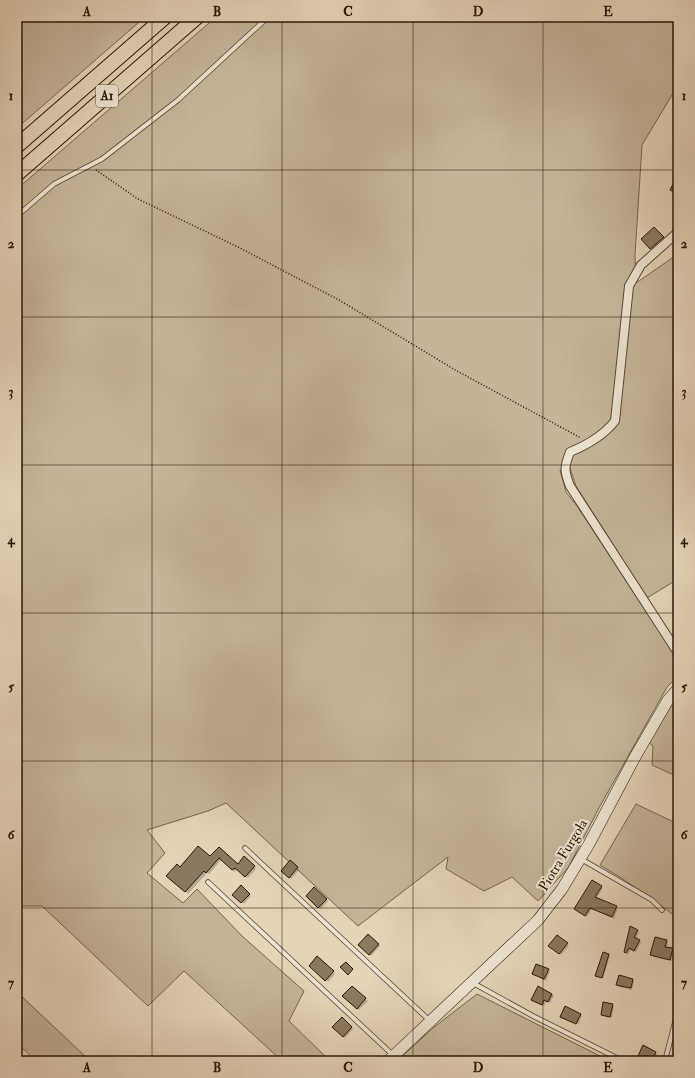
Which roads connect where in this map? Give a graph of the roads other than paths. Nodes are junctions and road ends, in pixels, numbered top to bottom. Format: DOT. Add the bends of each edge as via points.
graph roads {
  1 [pos="165,17"];
  2 [pos="197,17"];
  3 [pos="268,17"];
  4 [pos="17,146"];
  5 [pos="17,174"];
  6 [pos="17,216"];
  7 [pos="678,232"];
  8 [pos="678,653"];
  9 [pos="678,689"];
  10 [pos="245,848"];
  11 [pos="580,858"];
  12 [pos="208,882"];
  13 [pos="662,910"];
  14 [pos="473,983"];
  15 [pos="678,1010"];
  16 [pos="430,1022"];
  17 [pos="391,1058"];
  18 [pos="623,1061"];
  19 [pos="665,1061"];
  1 -- 4 [label="highway, A1"];
  2 -- 5 [label="highway, A1"];
  3 -- 6 [label="lane" via="178,100 102,159 54,184"];
  7 -- 8 [label="street" via="641,265 629,286 615,421 606,432 570,452 565,473 570,486"];
  9 -- 11 [label="street, Piotra Furgoła" via="668,700"];
  10 -- 16 [label="lane"];
  11 -- 13 [label="lane" via="652,900"];
  11 -- 14 [label="street, Piotra Furgoła" via="562,889 538,920"];
  12 -- 17 [label="lane"];
  14 -- 16 [label="street, Piotra Furgoła"];
  14 -- 18 [label="lane"];
  15 -- 19 [label="lane"];
  16 -- 17 [label="street, Piotra Furgoła"];
}
